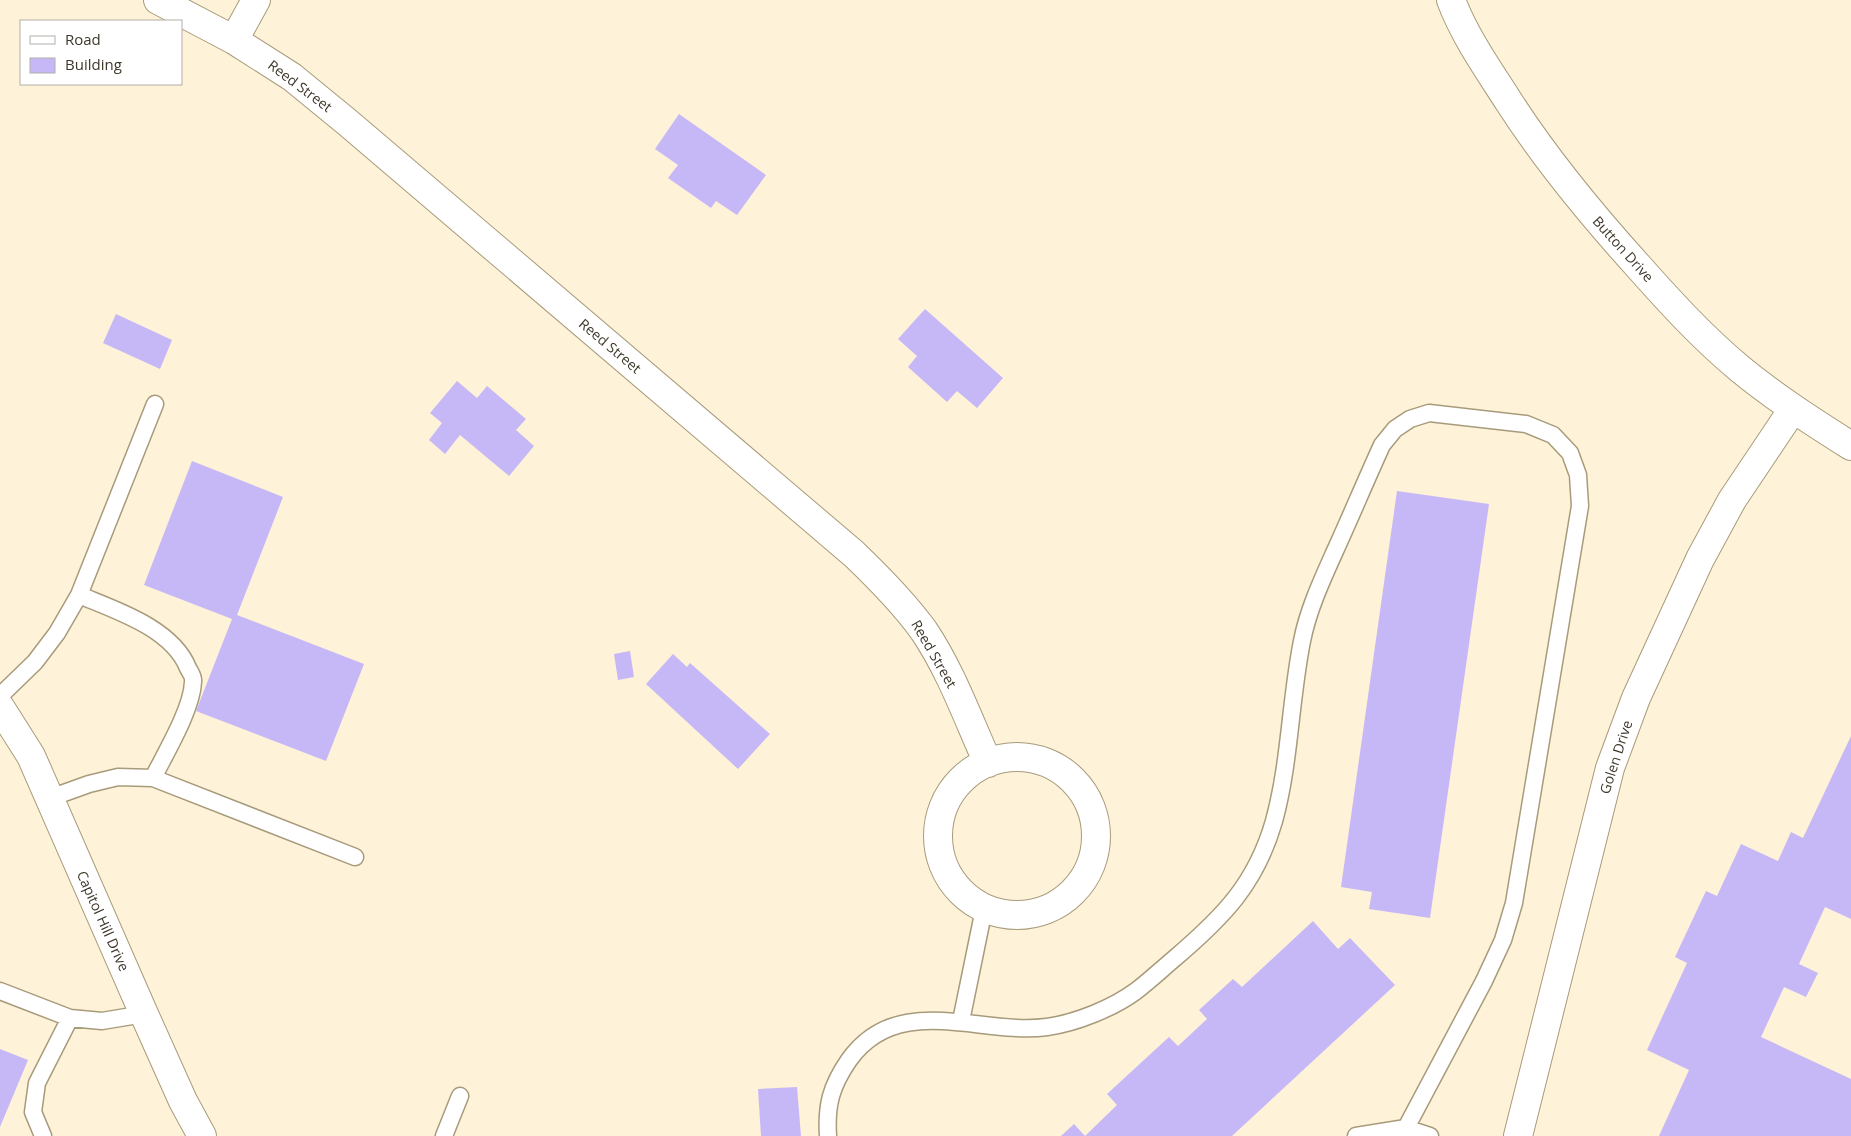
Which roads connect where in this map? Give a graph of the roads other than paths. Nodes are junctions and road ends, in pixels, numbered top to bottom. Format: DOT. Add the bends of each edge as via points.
graph roads {
  1 [pos="158,0"];
  2 [pos="256,0"];
  3 [pos="1452,0"];
  4 [pos="234,40"];
  5 [pos="155,404"];
  6 [pos="1794,409"];
  7 [pos="1851,446"];
  8 [pos="79,595"];
  9 [pos="0,696"];
  10 [pos="0,708"];
  11 [pos="988,763"];
  12 [pos="153,778"];
  13 [pos="50,798"];
  14 [pos="354,857"];
  15 [pos="984,908"];
  16 [pos="0,991"];
  17 [pos="144,1014"];
  18 [pos="70,1018"];
  19 [pos="961,1021"];
  20 [pos="460,1096"];
  21 [pos="1406,1128"];
  22 [pos="43,1136"];
  23 [pos="202,1136"];
  24 [pos="444,1136"];
  25 [pos="828,1136"];
  26 [pos="1356,1136"];
  27 [pos="1430,1136"];
  28 [pos="1518,1136"];
  1 -- 4 [label="street, Reed Street"];
  2 -- 4 [label="street"];
  3 -- 6 [label="street, Button Drive" via="1466,33 1520,118 1558,173 1597,220 1688,323"];
  4 -- 11 [label="street, Reed Street" via="292,77 347,122 854,554 905,606 925,633"];
  5 -- 8 [label="lane"];
  6 -- 7 [label="street, Button Drive"];
  6 -- 28 [label="street, Golen Drive" via="1732,500 1696,568 1636,698 1610,768"];
  8 -- 9 [label="lane" via="35,662"];
  8 -- 12 [label="lane" via="160,633 185,659 194,680 185,713"];
  10 -- 13 [label="street, Capitol Hill Drive" via="32,756"];
  11 -- 15 [label="street" via="958,783 940,816 938,834 945,870 968,899"];
  11 -- 15 [label="street" via="1023,757 1056,767 1082,790 1090,805 1097,839 1088,873 1066,899 1035,914 1018,916"];
  12 -- 13 [label="lane" via="118,777"];
  12 -- 14 [label="lane"];
  13 -- 17 [label="street, Capitol Hill Drive"];
  15 -- 19 [label="lane"];
  16 -- 18 [label="lane"];
  17 -- 18 [label="lane" via="102,1021"];
  17 -- 23 [label="street, Capitol Hill Drive"];
  18 -- 22 [label="lane" via="37,1083 33,1112"];
  19 -- 21 [label="lane" via="1007,1028 1047,1027 1078,1020 1134,992 1226,912 1248,882 1274,822 1304,632 1314,600 1382,445 1395,429 1410,419 1429,414 1526,424 1553,435 1570,453 1578,475 1580,506 1514,903 1503,940 1484,981"];
  19 -- 25 [label="lane" via="910,1021 859,1046 841,1071 829,1098"];
  20 -- 24 [label="lane"];
  21 -- 26 [label="lane"];
  21 -- 27 [label="lane"];
}
